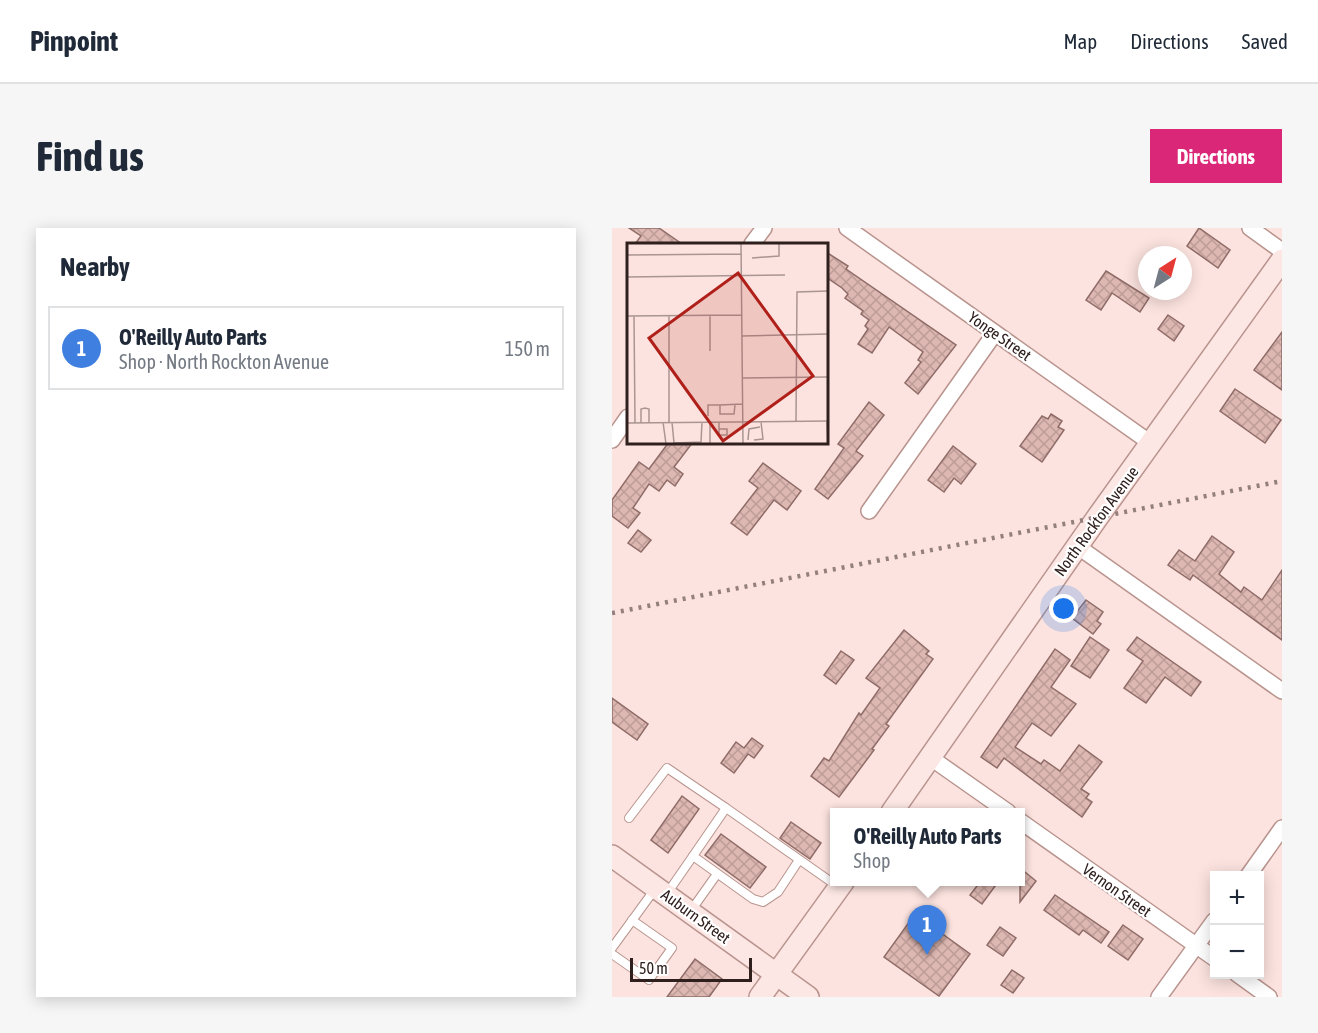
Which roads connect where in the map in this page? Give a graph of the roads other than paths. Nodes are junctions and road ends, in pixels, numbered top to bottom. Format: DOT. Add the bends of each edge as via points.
graph roads {
  1 [pos="764,228"];
  2 [pos="847,228"];
  3 [pos="1250,228"];
  4 [pos="753,243"];
  5 [pos="1282,251"];
  6 [pos="1282,260"];
  7 [pos="995,333"];
  8 [pos="627,418"];
  9 [pos="612,440"];
  10 [pos="1152,444"];
  11 [pos="869,511"];
  12 [pos="1077,546"];
  13 [pos="1282,691"];
  14 [pos="931,758"];
  15 [pos="726,808"];
  16 [pos="896,808"];
  17 [pos="1001,808"];
  18 [pos="629,818"];
  19 [pos="1025,825"];
  20 [pos="1282,828"];
  21 [pos="693,856"];
  22 [pos="613,860"];
  23 [pos="799,860"];
  24 [pos="1252,871"];
  25 [pos="717,874"];
  26 [pos="830,878"];
  27 [pos="840,886"];
  28 [pos="661,891"];
  29 [pos="690,912"];
  30 [pos="633,920"];
  31 [pos="1212,925"];
  32 [pos="1197,946"];
  33 [pos="612,948"];
  34 [pos="1210,955"];
  35 [pos="776,974"];
  36 [pos="1243,979"];
  37 [pos="760,997"];
  38 [pos="808,997"];
  39 [pos="1159,997"];
  40 [pos="1269,997"];
  1 -- 4 [label="street"];
  2 -- 7 [label="street, Yonge Street"];
  3 -- 5 [label="street"];
  6 -- 10 [label="main road, North Rockton Avenue"];
  7 -- 10 [label="street, Yonge Street"];
  7 -- 11 [label="street"];
  8 -- 9 [label="street"];
  10 -- 12 [label="main road, North Rockton Avenue"];
  12 -- 13 [label="street"];
  12 -- 14 [label="main road, North Rockton Avenue"];
  14 -- 16 [label="main road, North Rockton Avenue"];
  14 -- 17 [label="street"];
  15 -- 18 [label="lane" via="667,768"];
  15 -- 21 [label="lane"];
  15 -- 23 [label="lane"];
  19 -- 32 [label="street, Vernon Street"];
  20 -- 24 [label="street"];
  21 -- 25 [label="lane"];
  21 -- 28 [label="lane"];
  22 -- 28 [label="main road, Auburn Street"];
  23 -- 25 [label="lane" via="778,892 763,902"];
  23 -- 26 [label="lane"];
  25 -- 29 [label="lane"];
  27 -- 35 [label="main road"];
  28 -- 29 [label="main road, Auburn Street"];
  28 -- 30 [label="lane"];
  29 -- 35 [label="main road, Auburn Street"];
  30 -- 33 [label="lane"];
  30 -- 33 [label="lane" via="672,948 649,980"];
  31 -- 32 [label="street"];
  32 -- 34 [label="street, Vernon Street"];
  32 -- 39 [label="street"];
  35 -- 37 [label="main road"];
  35 -- 38 [label="main road, Auburn Street"];
  36 -- 40 [label="street"];
}
